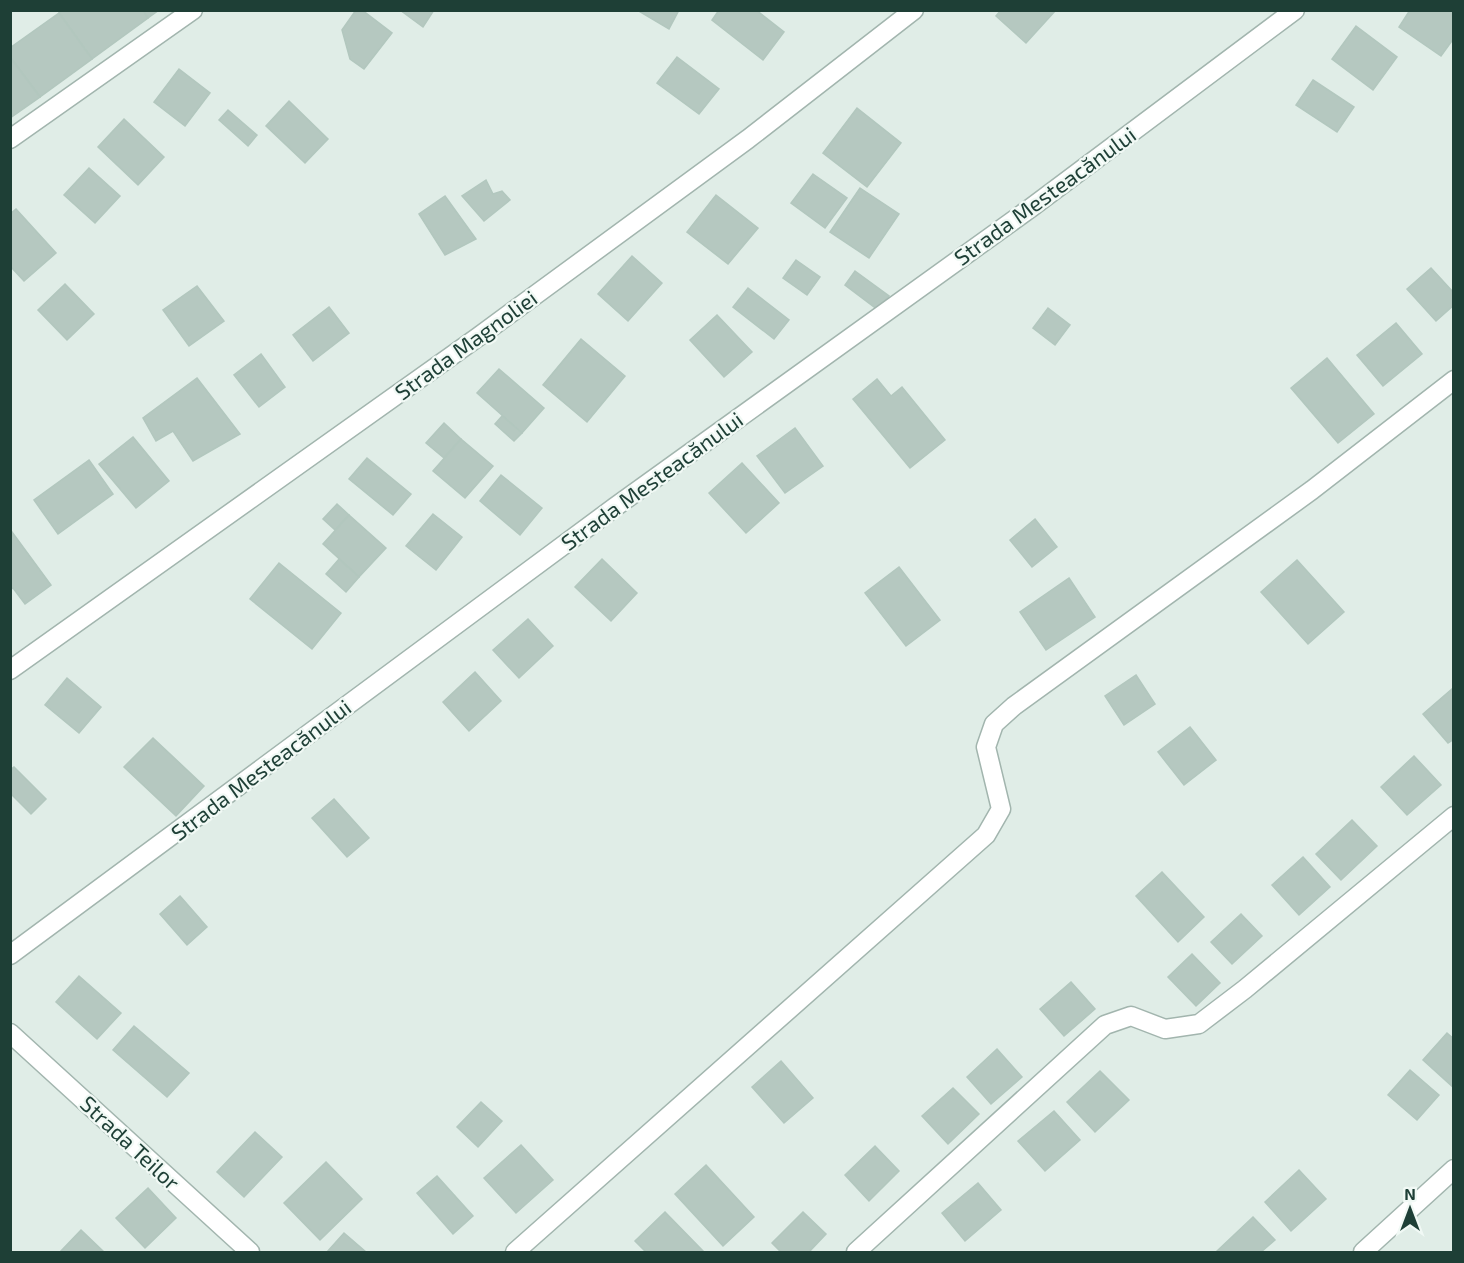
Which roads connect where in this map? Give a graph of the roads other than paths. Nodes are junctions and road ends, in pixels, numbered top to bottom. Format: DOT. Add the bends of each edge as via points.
graph roads {
  1 [pos="193,10"];
  2 [pos="914,10"];
  3 [pos="1295,10"];
  4 [pos="10,139"];
  5 [pos="1454,380"];
  6 [pos="10,670"];
  7 [pos="1454,816"];
  8 [pos="10,955"];
  9 [pos="10,1033"];
  10 [pos="1454,1169"];
  11 [pos="250,1252"];
  12 [pos="515,1252"];
  13 [pos="856,1252"];
  14 [pos="1363,1252"];
  1 -- 4 [label="street"];
  2 -- 6 [label="street, Strada Magnoliei" via="748,139 487,330"];
  3 -- 8 [label="street, Strada Mesteacănului"];
  5 -- 12 [label="street" via="1312,490 994,724 986,747 1001,809 986,834"];
  7 -- 13 [label="street" via="1199,1024 1165,1029 1131,1016 1105,1025"];
  9 -- 11 [label="street, Strada Teilor"];
  10 -- 14 [label="street"];
}
